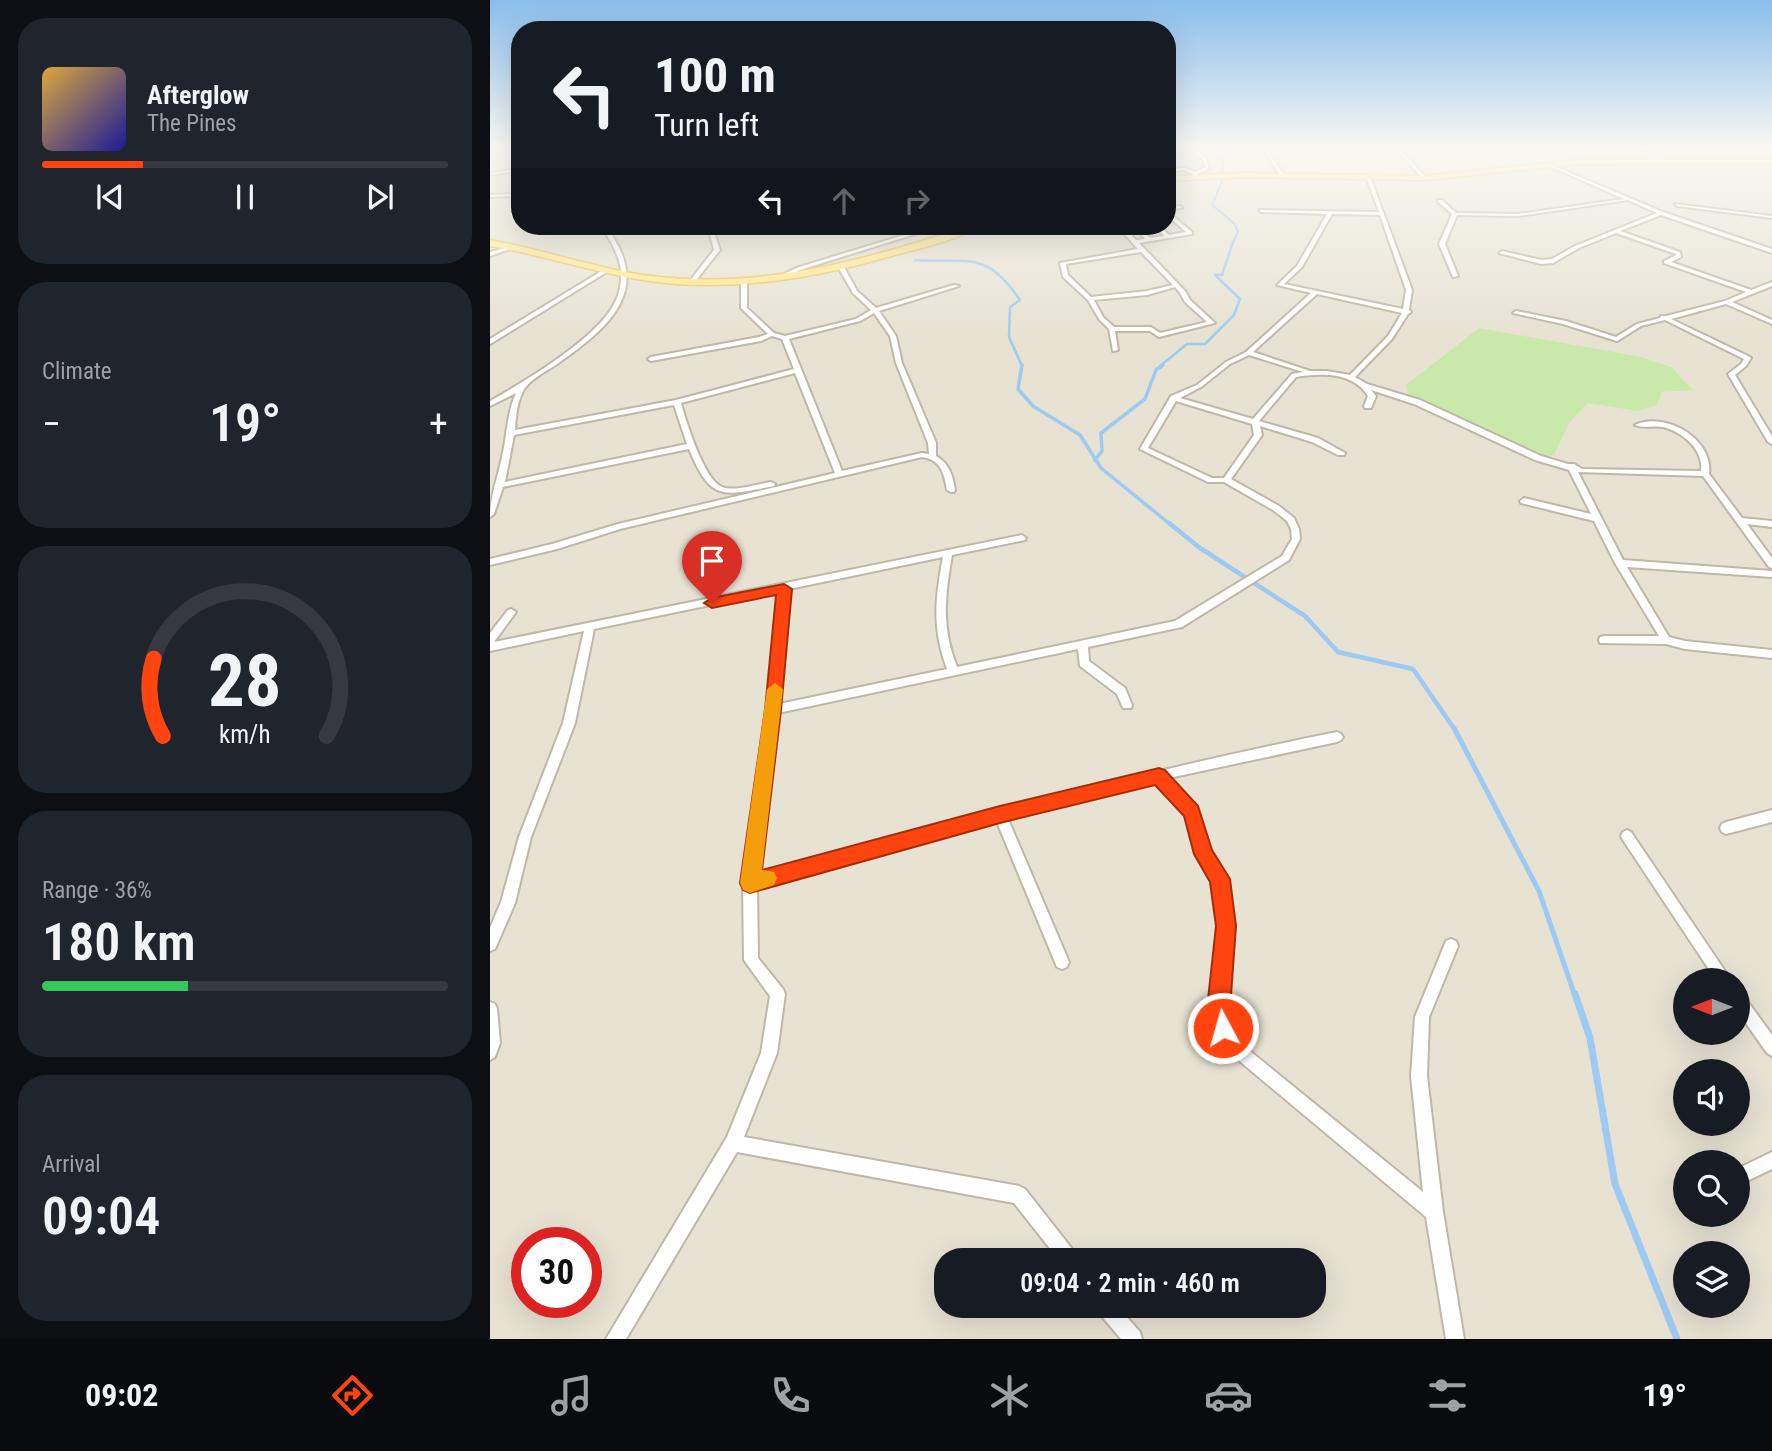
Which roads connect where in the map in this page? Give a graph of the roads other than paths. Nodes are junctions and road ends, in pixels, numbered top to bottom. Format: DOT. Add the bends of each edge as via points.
graph roads {
  1 [pos="1267,211"];
  2 [pos="1452,211"];
  3 [pos="1542,211"];
  4 [pos="1658,211"];
  5 [pos="1728,211"];
  6 [pos="1661,213"];
  7 [pos="1296,214"];
  8 [pos="1330,214"];
  9 [pos="1382,214"];
  10 [pos="1455,214"];
  11 [pos="1772,217"];
  12 [pos="1176,219"];
  13 [pos="1265,220"];
  14 [pos="1615,231"];
  15 [pos="611,235"];
  16 [pos="712,235"];
  17 [pos="909,235"];
  18 [pos="950,235"];
  19 [pos="1129,235"];
  20 [pos="1145,235"];
  21 [pos="1168,237"];
  22 [pos="1148,239"];
  23 [pos="1136,242"];
  24 [pos="490,243"];
  25 [pos="513,247"];
  26 [pos="1140,250"];
  27 [pos="1772,251"];
  28 [pos="1502,253"];
  29 [pos="490,254"];
  30 [pos="841,267"];
  31 [pos="607,270"];
  32 [pos="624,275"];
  33 [pos="1455,276"];
  34 [pos="782,277"];
  35 [pos="744,281"];
  36 [pos="691,283"];
  37 [pos="1772,284"];
  38 [pos="956,286"];
  39 [pos="1174,286"];
  40 [pos="1751,292"];
  41 [pos="1315,293"];
  42 [pos="1090,299"];
  43 [pos="1727,302"];
  44 [pos="875,310"];
  45 [pos="1408,312"];
  46 [pos="1516,313"];
  47 [pos="1663,317"];
  48 [pos="1772,322"];
  49 [pos="1112,329"];
  50 [pos="772,334"];
  51 [pos="785,338"];
  52 [pos="490,342"];
  53 [pos="1115,350"];
  54 [pos="1248,353"];
  55 [pos="652,359"];
  56 [pos="796,370"];
  57 [pos="1310,372"];
  58 [pos="1352,377"];
  59 [pos="522,386"];
  60 [pos="1367,386"];
  61 [pos="1174,398"];
  62 [pos="677,402"];
  63 [pos="490,404"];
  64 [pos="1368,406"];
  65 [pos="1255,423"];
  66 [pos="1639,425"];
  67 [pos="511,433"];
  68 [pos="1772,442"];
  69 [pos="691,446"];
  70 [pos="1340,453"];
  71 [pos="933,455"];
  72 [pos="1571,466"];
  73 [pos="839,473"];
  74 [pos="1705,474"];
  75 [pos="1226,480"];
  76 [pos="796,484"];
  77 [pos="501,485"];
  78 [pos="951,490"];
  79 [pos="1524,500"];
  80 [pos="490,514"];
  81 [pos="1599,519"];
  82 [pos="1740,521"];
  83 [pos="1772,524"];
  84 [pos="1022,538"];
  85 [pos="947,552"];
  86 [pos="490,562"];
  87 [pos="1620,563"];
  88 [pos="1772,565"];
  89 [pos="1772,574"];
  90 [pos="784,589"];
  91 [pos="511,612"];
  92 [pos="590,625"];
  93 [pos="490,640"];
  94 [pos="1604,640"];
  95 [pos="1666,640"];
  96 [pos="1083,644"];
  97 [pos="490,647"];
  98 [pos="1772,654"];
  99 [pos="953,670"];
  100 [pos="1127,705"];
  101 [pos="773,710"];
  102 [pos="1336,737"];
  103 [pos="1159,776"];
  104 [pos="1000,815"];
  105 [pos="1772,816"];
  106 [pos="1726,828"];
  107 [pos="1628,836"];
  108 [pos="750,883"];
  109 [pos="490,944"];
  110 [pos="1451,946"];
  111 [pos="1062,962"];
  112 [pos="1716,968"];
  113 [pos="490,1009"];
  114 [pos="1750,1017"];
  115 [pos="1772,1048"];
  116 [pos="490,1052"];
  117 [pos="733,1143"];
  118 [pos="1772,1160"];
  119 [pos="1750,1171"];
  120 [pos="1434,1212"];
  121 [pos="1061,1248"];
  122 [pos="1116,1318"];
  123 [pos="615,1339"];
  124 [pos="1133,1339"];
  125 [pos="1455,1339"];
  1 -- 7 [label="street"];
  2 -- 10 [label="street"];
  3 -- 10 [label="street"];
  4 -- 6 [label="street"];
  5 -- 11 [label="street"];
  6 -- 14 [label="street"];
  6 -- 27 [label="street"];
  7 -- 8 [label="street"];
  7 -- 13 [label="street"];
  8 -- 9 [label="street"];
  8 -- 41 [label="street" via="1299,267 1280,285"];
  9 -- 45 [label="street" via="1409,290"];
  10 -- 33 [label="street" via="1442,248"];
  12 -- 21 [label="street" via="1190,233"];
  14 -- 28 [label="street" via="1553,261"];
  14 -- 40 [label="street" via="1678,253 1666,262"];
  15 -- 32 [label="street" via="618,245"];
  16 -- 36 [label="street" via="717,250"];
  17 -- 34 [label="street"];
  18 -- 30 [label="main road"];
  19 -- 23 [label="street"];
  20 -- 22 [label="street"];
  21 -- 22 [label="street"];
  22 -- 23 [label="street"];
  23 -- 26 [label="street"];
  24 -- 25 [label="main road"];
  25 -- 29 [label="street"];
  25 -- 31 [label="main road"];
  26 -- 39 [label="street"];
  26 -- 42 [label="street" via="1063,262 1065,276"];
  30 -- 34 [label="main road"];
  30 -- 44 [label="street" via="855,292"];
  31 -- 32 [label="main road"];
  31 -- 52 [label="street"];
  32 -- 36 [label="main road"];
  32 -- 59 [label="street" via="626,284 609,320"];
  34 -- 35 [label="main road"];
  35 -- 36 [label="main road"];
  35 -- 50 [label="street" via="744,308"];
  37 -- 40 [label="street"];
  38 -- 44 [label="street"];
  39 -- 42 [label="street"];
  39 -- 49 [label="street" via="1212,323 1167,335 1151,329"];
  40 -- 43 [label="street"];
  41 -- 45 [label="street"];
  41 -- 54 [label="street"];
  42 -- 49 [label="street"];
  43 -- 47 [label="street"];
  43 -- 48 [label="street"];
  44 -- 51 [label="street" via="858,320"];
  44 -- 71 [label="street" via="893,336"];
  45 -- 58 [label="street"];
  46 -- 47 [label="street" via="1564,321 1617,339"];
  47 -- 68 [label="street" via="1748,358 1731,374"];
  49 -- 53 [label="street"];
  50 -- 51 [label="street"];
  50 -- 55 [label="street"];
  51 -- 56 [label="street"];
  54 -- 57 [label="street"];
  54 -- 61 [label="street"];
  56 -- 62 [label="street"];
  56 -- 73 [label="street"];
  57 -- 58 [label="street"];
  57 -- 65 [label="street" via="1294,375"];
  58 -- 60 [label="street"];
  59 -- 63 [label="street"];
  59 -- 67 [label="street" via="514,404"];
  60 -- 64 [label="street" via="1372,396"];
  60 -- 72 [label="street" via="1417,402 1538,458"];
  61 -- 65 [label="street"];
  61 -- 75 [label="street" via="1145,451 1211,480"];
  62 -- 67 [label="street"];
  62 -- 69 [label="street"];
  65 -- 70 [label="street" via="1315,440"];
  65 -- 75 [label="street" via="1258,435"];
  66 -- 74 [label="street" via="1681,431 1705,454"];
  67 -- 77 [label="street"];
  69 -- 76 [label="street" via="718,489"];
  69 -- 77 [label="street"];
  71 -- 73 [label="street"];
  71 -- 78 [label="street" via="948,473"];
  72 -- 74 [label="street" via="1582,471"];
  72 -- 81 [label="street"];
  73 -- 76 [label="street"];
  74 -- 82 [label="street"];
  75 -- 96 [label="street" via="1291,520 1296,538 1286,558 1178,624"];
  76 -- 86 [label="street"];
  77 -- 80 [label="street"];
  79 -- 81 [label="street"];
  81 -- 87 [label="street"];
  82 -- 83 [label="street"];
  82 -- 88 [label="street"];
  84 -- 85 [label="street"];
  85 -- 90 [label="street"];
  85 -- 99 [label="street" via="940,642"];
  87 -- 89 [label="street"];
  87 -- 95 [label="street"];
  90 -- 92 [label="street"];
  90 -- 101 [label="street"];
  91 -- 93 [label="street"];
  92 -- 97 [label="street"];
  92 -- 109 [label="street" via="569,723"];
  94 -- 95 [label="street"];
  95 -- 98 [label="street"];
  96 -- 99 [label="street"];
  96 -- 100 [label="street" via="1084,663 1121,691"];
  99 -- 101 [label="street"];
  101 -- 108 [label="street"];
  102 -- 103 [label="street"];
  103 -- 104 [label="street"];
  103 -- 120 [label="street" via="1192,812 1204,854 1220,879 1226,926 1219,1009 1223,1028 1235,1048"];
  104 -- 108 [label="street"];
  104 -- 111 [label="street"];
  105 -- 106 [label="street"];
  107 -- 112 [label="street"];
  108 -- 117 [label="street" via="751,960 779,994 769,1053"];
  110 -- 120 [label="street" via="1422,1017 1419,1076"];
  113 -- 116 [label="street"];
  114 -- 115 [label="street"];
  117 -- 121 [label="street" via="1019,1195"];
  117 -- 123 [label="street"];
  118 -- 119 [label="street"];
  120 -- 125 [label="street"];
  122 -- 124 [label="street"];
}
